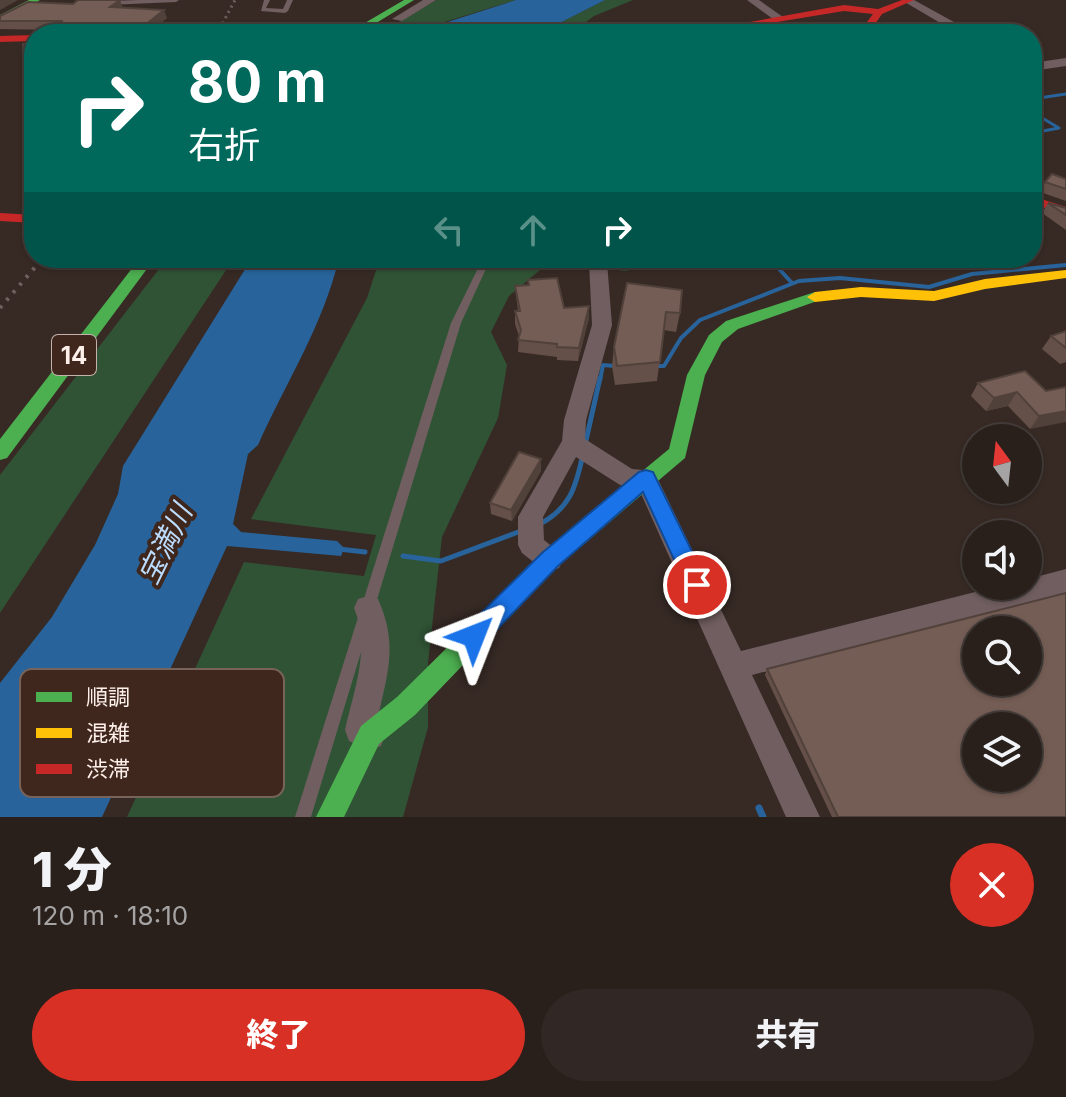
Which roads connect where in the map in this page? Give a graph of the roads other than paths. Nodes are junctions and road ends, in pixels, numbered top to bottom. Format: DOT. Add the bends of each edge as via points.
graph roads {
  1 [pos="36,0"];
  2 [pos="176,0"];
  3 [pos="267,0"];
  4 [pos="290,0"];
  5 [pos="431,0"];
  6 [pos="752,0"];
  7 [pos="909,0"];
  8 [pos="101,3"];
  9 [pos="841,4"];
  10 [pos="400,6"];
  11 [pos="879,12"];
  12 [pos="777,17"];
  13 [pos="0,19"];
  14 [pos="368,24"];
  15 [pos="740,24"];
  16 [pos="870,24"];
  17 [pos="951,24"];
  18 [pos="24,38"];
  19 [pos="0,39"];
  20 [pos="1066,62"];
  21 [pos="1042,66"];
  22 [pos="1042,203"];
  23 [pos="1066,211"];
  24 [pos="0,217"];
  25 [pos="24,218"];
  26 [pos="140,268"];
  27 [pos="482,268"];
  28 [pos="598,268"];
  29 [pos="1066,274"];
  30 [pos="573,441"];
  31 [pos="0,453"];
  32 [pos="646,478"];
  33 [pos="550,560"];
  34 [pos="1066,581"];
  35 [pos="368,608"];
  36 [pos="735,666"];
  37 [pos="370,735"];
  38 [pos="303,817"];
  39 [pos="330,817"];
  40 [pos="803,817"];
  1 -- 13 [label="street"];
  2 -- 8 [label="lane"];
  3 -- 4 [label="lane" via="263,10 271,13 285,11"];
  5 -- 10 [label="street"];
  6 -- 12 [label="street"];
  7 -- 11 [label="street"];
  7 -- 17 [label="street"];
  9 -- 11 [label="street"];
  9 -- 12 [label="street"];
  10 -- 14 [label="street"];
  11 -- 16 [label="street"];
  12 -- 15 [label="street"];
  18 -- 19 [label="street"];
  20 -- 21 [label="street"];
  22 -- 23 [label="street"];
  24 -- 25 [label="street"];
  26 -- 31 [label="street, 14"];
  27 -- 35 [label="lane" via="456,323"];
  28 -- 30 [label="street" via="602,325"];
  29 -- 32 [label="street" via="934,296 823,294 732,325 715,339 696,375 678,453"];
  30 -- 32 [label="street" via="628,478"];
  30 -- 33 [label="street" via="530,517 531,545"];
  32 -- 33 [label="street"];
  32 -- 36 [label="street"];
  33 -- 37 [label="street" via="406,706"];
  34 -- 36 [label="street"];
  35 -- 37 [label="street" via="375,620 377,646 360,730"];
  35 -- 38 [label="lane"];
  36 -- 40 [label="street"];
  37 -- 39 [label="street"];
}
